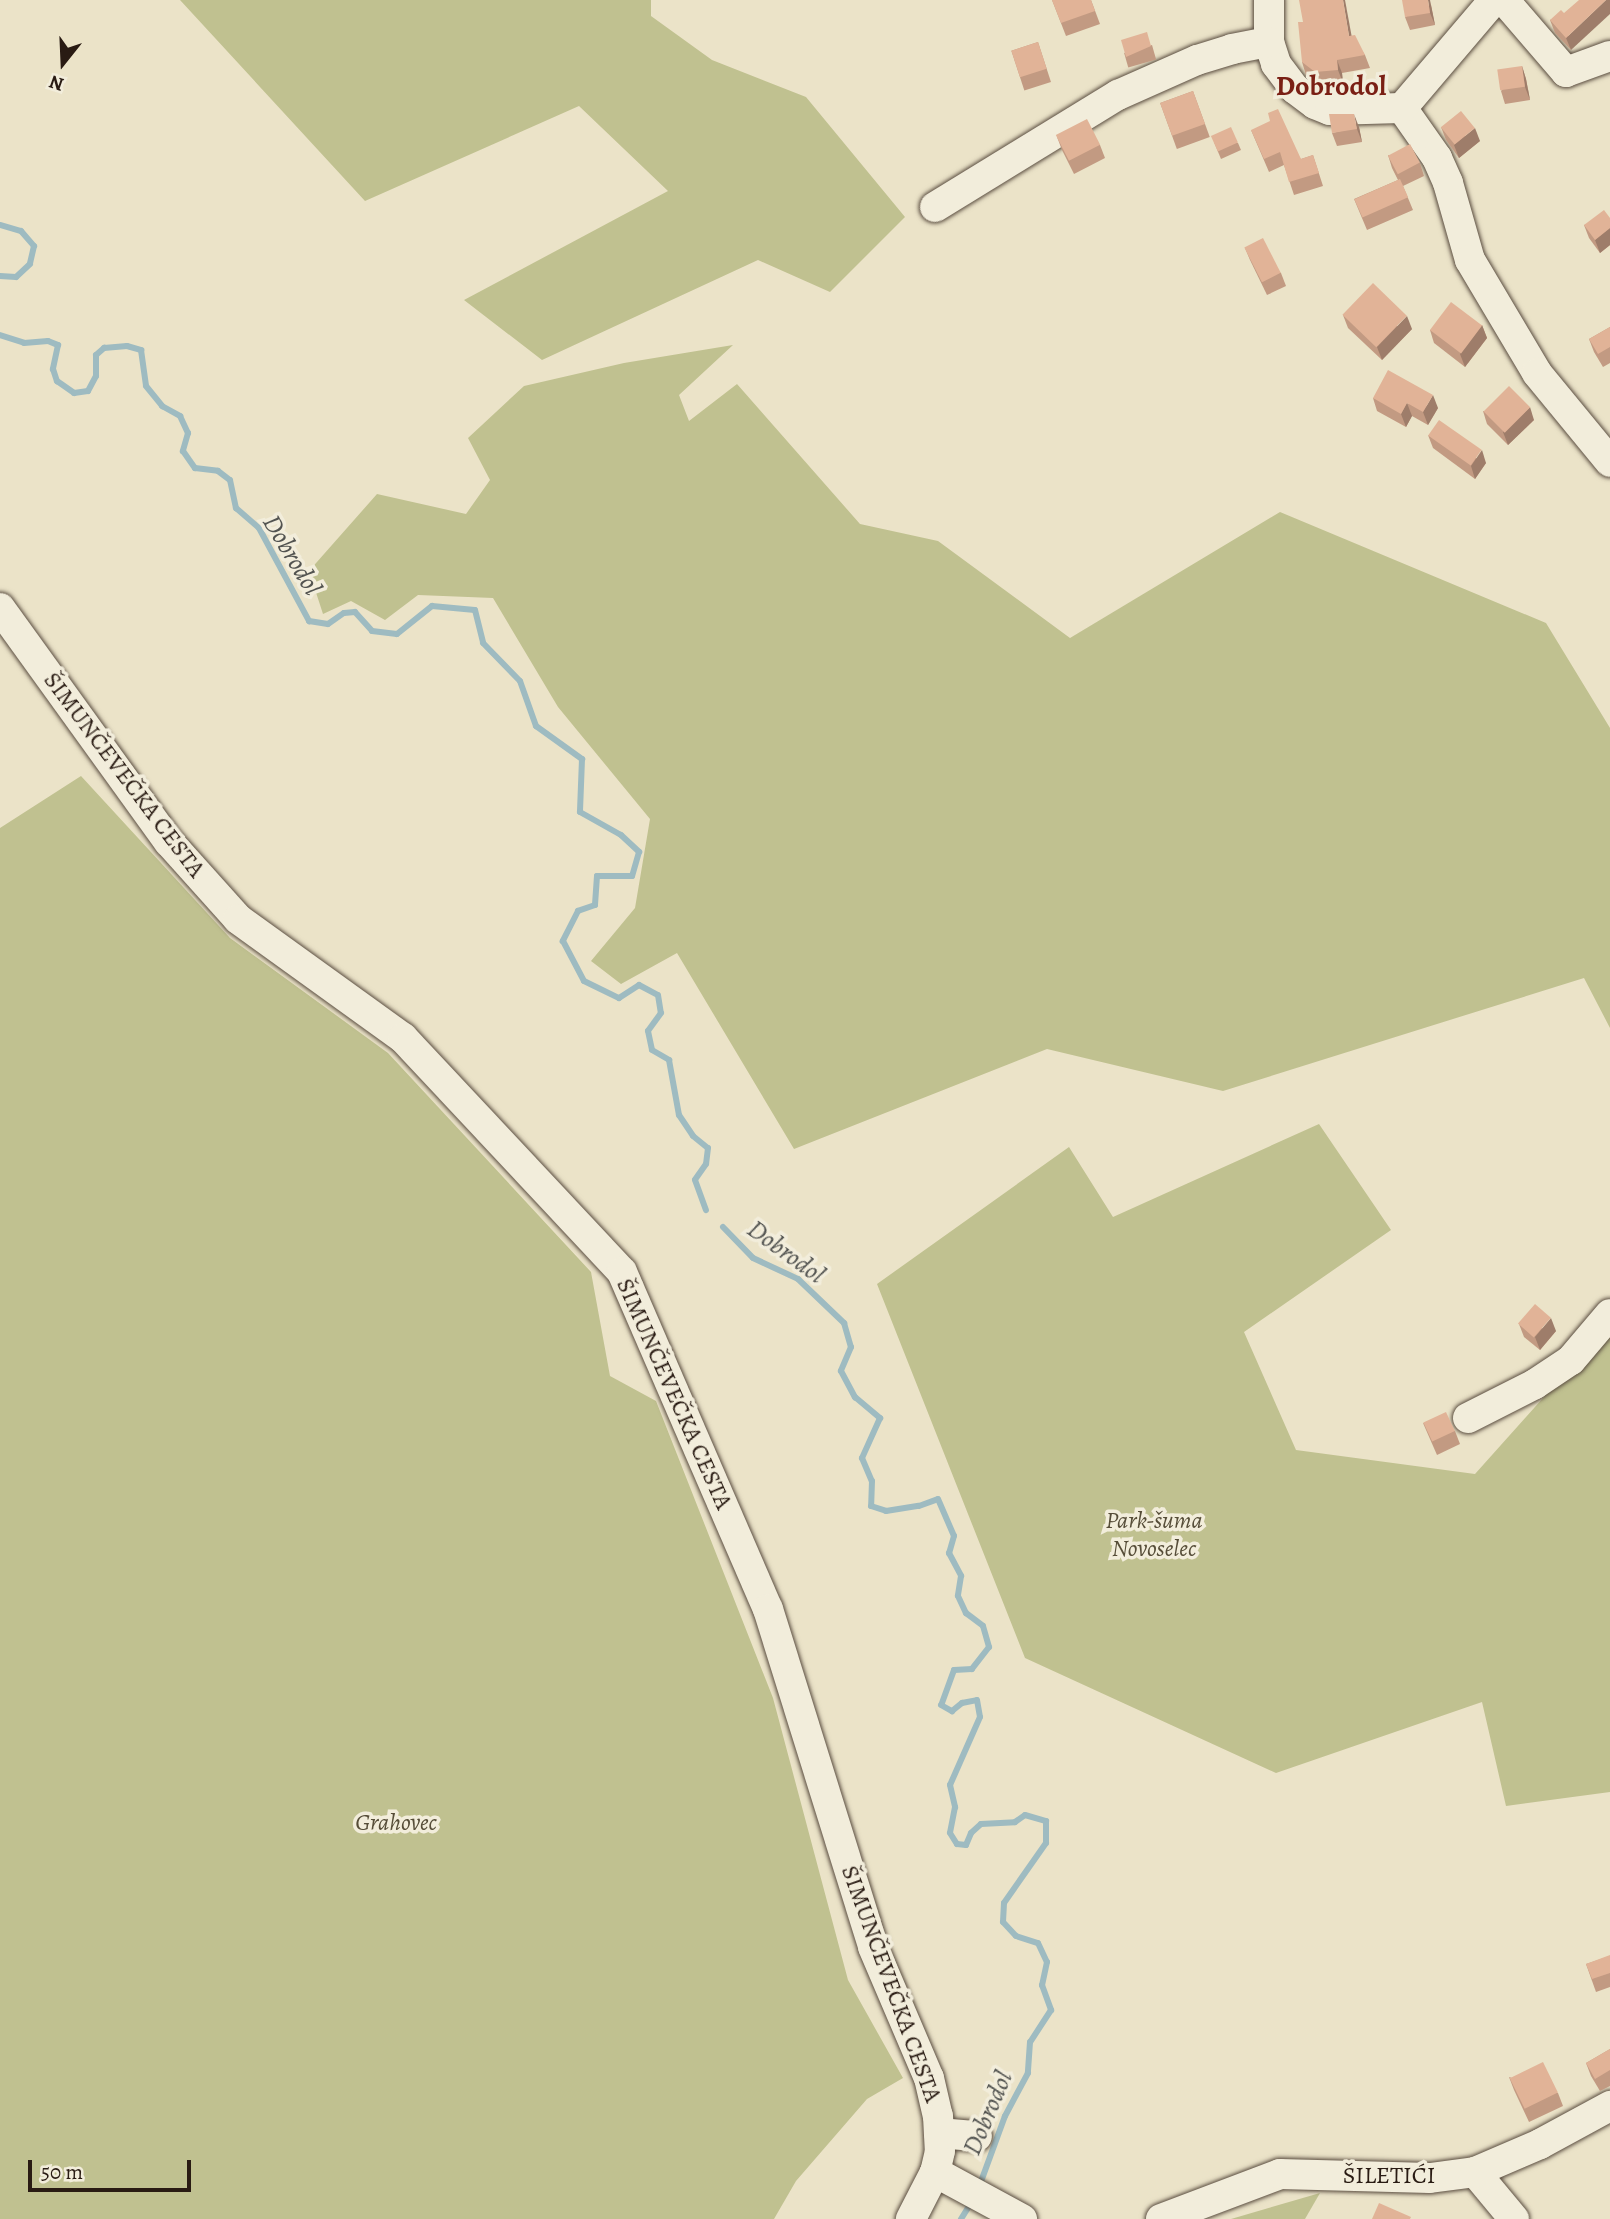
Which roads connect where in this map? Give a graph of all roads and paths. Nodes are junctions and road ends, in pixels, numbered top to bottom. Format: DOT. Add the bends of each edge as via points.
graph roads {
  1 [pos="1269,0"];
  2 [pos="1494,0"];
  3 [pos="1504,0"];
  4 [pos="1269,42"];
  5 [pos="1610,56"];
  6 [pos="1402,108"];
  7 [pos="935,207"];
  8 [pos="1610,462"];
  9 [pos="0,608"];
  10 [pos="1610,1314"];
  11 [pos="1468,1418"];
  12 [pos="1610,2106"];
  13 [pos="939,2133"];
  14 [pos="977,2136"];
  15 [pos="935,2172"];
  16 [pos="1475,2172"];
  17 [pos="911,2219"];
  18 [pos="1023,2219"];
  19 [pos="1161,2219"];
  20 [pos="1514,2219"];
  1 -- 4 [label="street"];
  2 -- 6 [label="street"];
  3 -- 5 [label="street" via="1566,72"];
  4 -- 6 [label="street" via="1276,64 1295,89 1315,104 1330,110"];
  4 -- 7 [label="street" via="1197,60 1118,95"];
  6 -- 8 [label="street" via="1437,158 1470,260 1537,373"];
  9 -- 13 [label="street, ŠIMUNČEVEČKA CESTA" via="169,842 238,919 403,1038 622,1272 768,1609 873,1947 929,2078"];
  10 -- 11 [label="street" via="1571,1360"];
  12 -- 16 [label="street, ŠILETIĆI"];
  13 -- 14 [label="street"];
  13 -- 15 [label="street, ŠIMUNČEVEČKA CESTA"];
  15 -- 17 [label="street, ŠIMUNČEVEČKA CESTA"];
  15 -- 18 [label="street"];
  16 -- 19 [label="street, ŠILETIĆI" via="1430,2178 1280,2174"];
  16 -- 20 [label="street"];
}
